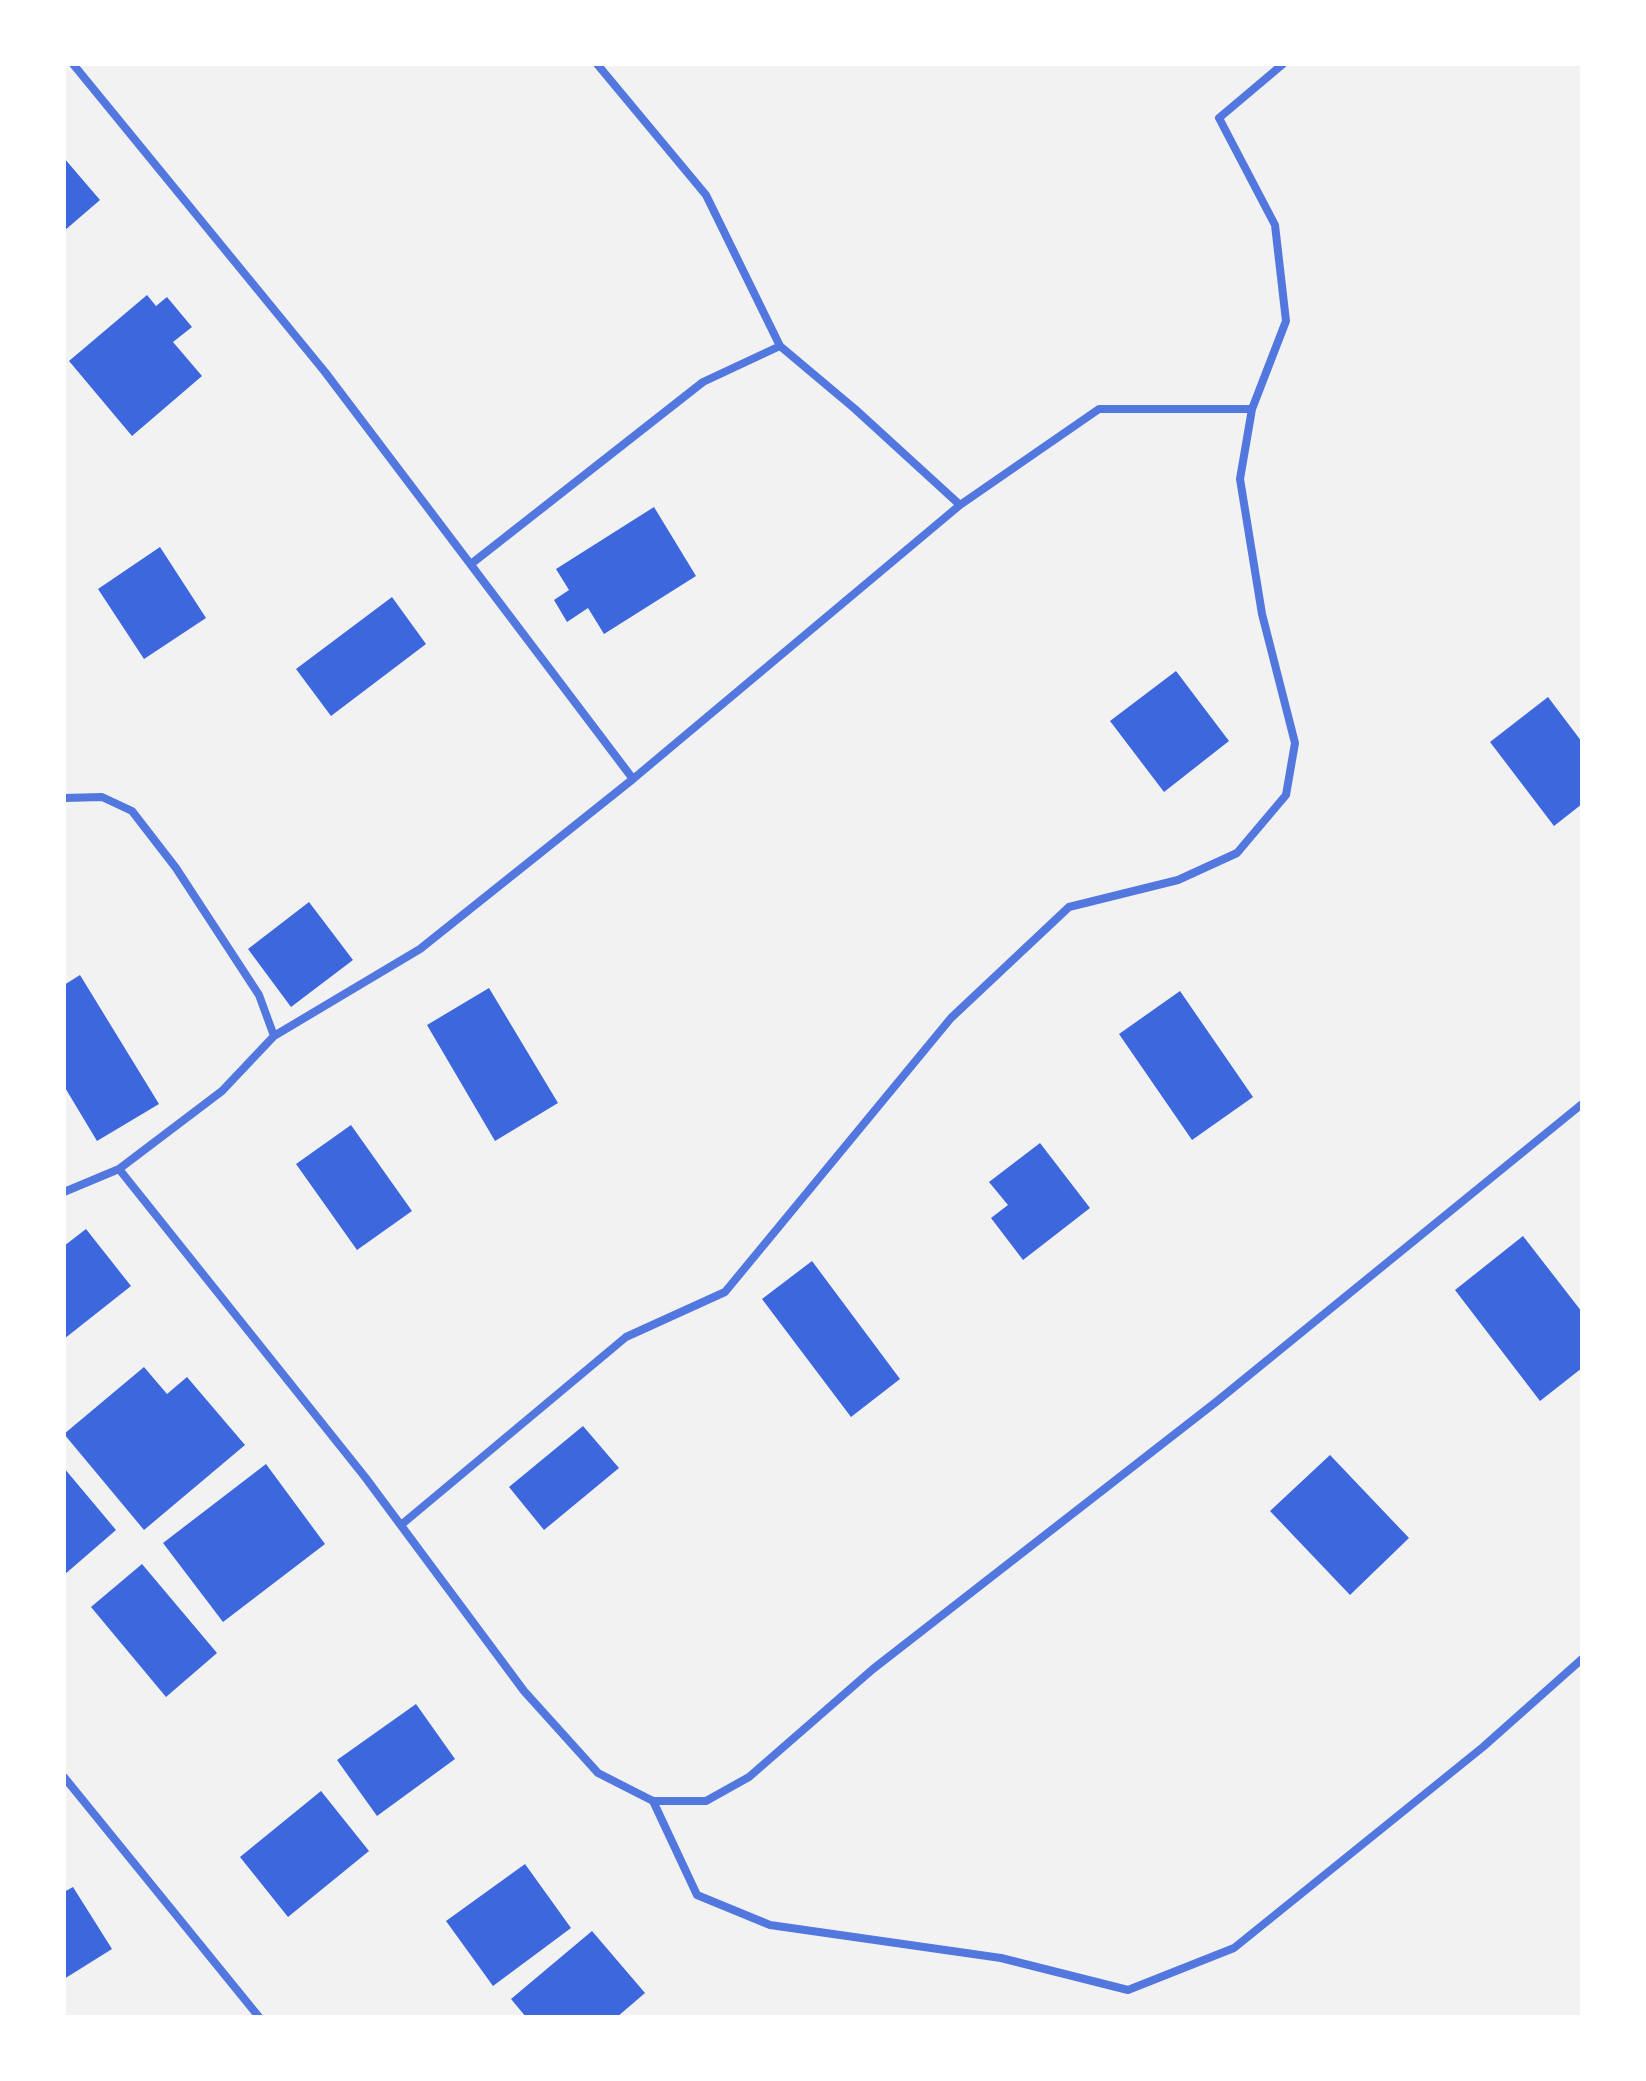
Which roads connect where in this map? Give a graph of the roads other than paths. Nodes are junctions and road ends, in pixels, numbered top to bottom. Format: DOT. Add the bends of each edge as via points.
graph roads {
  1 [pos="73,64"];
  2 [pos="597,64"];
  3 [pos="1283,64"];
  4 [pos="780,346"];
  5 [pos="1252,409"];
  6 [pos="960,505"];
  7 [pos="471,564"];
  8 [pos="633,779"];
  9 [pos="64,798"];
  10 [pos="274,1036"];
  11 [pos="1582,1104"];
  12 [pos="119,1169"];
  13 [pos="64,1192"];
  14 [pos="401,1525"];
  15 [pos="1582,1659"];
  16 [pos="64,1777"];
  17 [pos="653,1801"];
  18 [pos="259,2017"];
  1 -- 7 [label="street" via="325,372"];
  2 -- 4 [label="street" via="706,195"];
  3 -- 5 [label="street" via="1219,118 1275,225 1286,321"];
  4 -- 6 [label="street"];
  4 -- 7 [label="street" via="703,382"];
  5 -- 6 [label="street" via="1099,409"];
  5 -- 14 [label="street" via="1240,479 1262,614 1295,743 1286,795 1237,853 1178,880 1069,907 951,1018 725,1292 626,1337"];
  6 -- 8 [label="street"];
  7 -- 8 [label="street"];
  8 -- 10 [label="street" via="420,949"];
  9 -- 10 [label="street" via="102,797 132,811 259,995"];
  10 -- 12 [label="street" via="222,1091"];
  11 -- 17 [label="street" via="1216,1402 873,1669 749,1777 706,1801"];
  12 -- 13 [label="street"];
  12 -- 14 [label="street"];
  14 -- 17 [label="street" via="524,1691 598,1773"];
  15 -- 17 [label="street" via="1483,1747 1234,1948 1128,1990 1001,1958 770,1925 697,1895"];
  16 -- 18 [label="street"];
}
